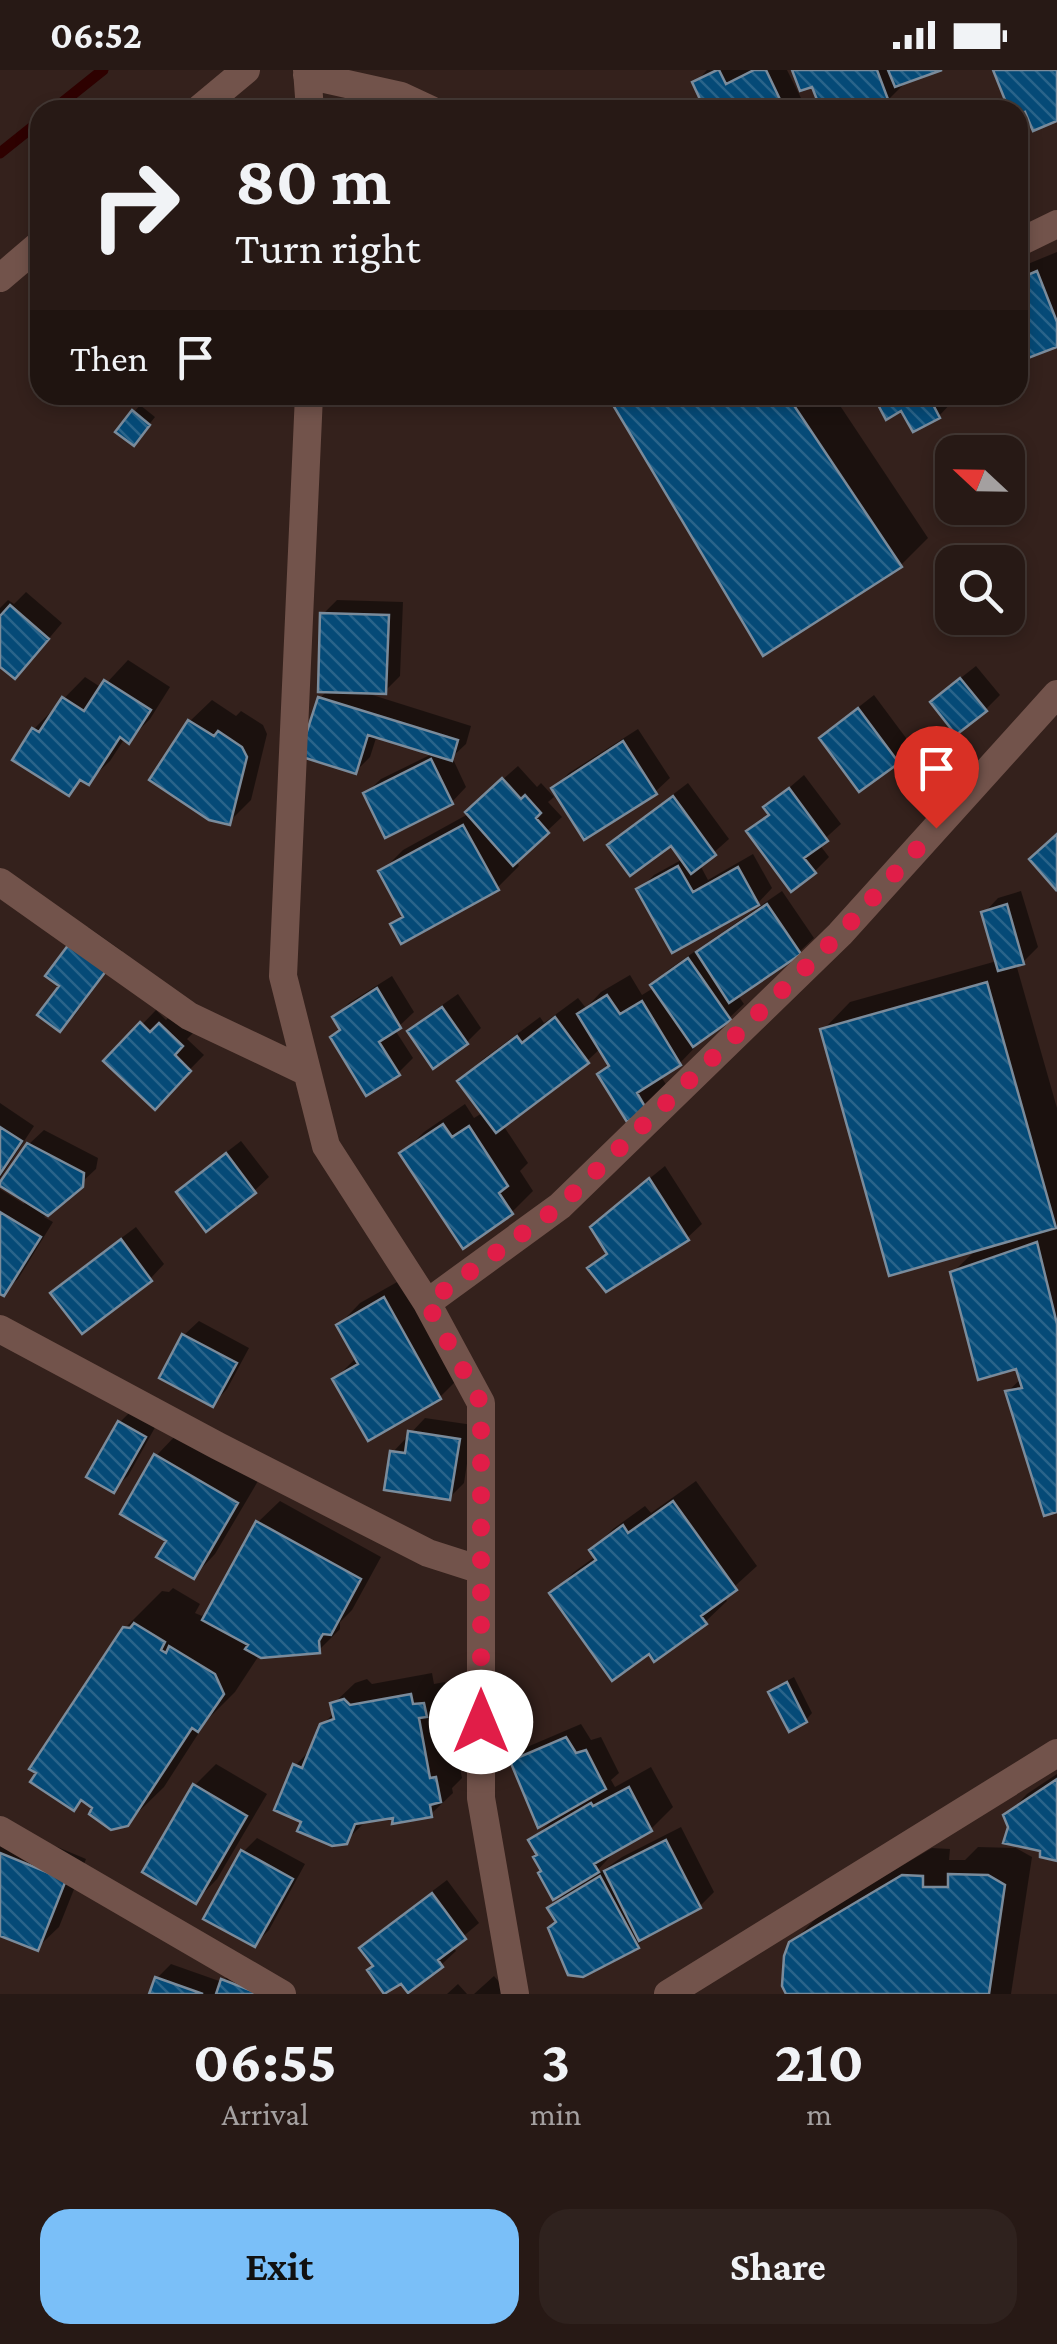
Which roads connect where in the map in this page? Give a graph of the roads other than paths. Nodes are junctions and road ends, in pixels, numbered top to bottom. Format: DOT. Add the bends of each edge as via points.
graph roads {
  1 [pos="246,70"];
  2 [pos="307,73"];
  3 [pos="210,100"];
  4 [pos="309,100"];
  5 [pos="409,100"];
  6 [pos="1057,224"];
  7 [pos="1028,238"];
  8 [pos="30,252"];
  9 [pos="0,278"];
  10 [pos="309,405"];
  11 [pos="1057,694"];
  12 [pos="0,882"];
  13 [pos="307,1072"];
  14 [pos="427,1303"];
  15 [pos="0,1329"];
  16 [pos="482,1570"];
  17 [pos="1057,1753"];
  18 [pos="0,1830"];
  19 [pos="282,1994"];
  20 [pos="515,1994"];
  21 [pos="668,1994"];
  1 -- 3 [label="street"];
  2 -- 4 [label="street"];
  2 -- 5 [label="street"];
  6 -- 7 [label="street"];
  8 -- 9 [label="street"];
  10 -- 13 [label="street" via="283,976"];
  11 -- 14 [label="street" via="840,934 560,1206"];
  12 -- 13 [label="street" via="189,1016"];
  13 -- 14 [label="street" via="326,1146"];
  14 -- 16 [label="street" via="481,1403"];
  15 -- 16 [label="street" via="428,1553"];
  16 -- 20 [label="street" via="481,1798"];
  17 -- 21 [label="street"];
  18 -- 19 [label="street"];
}
